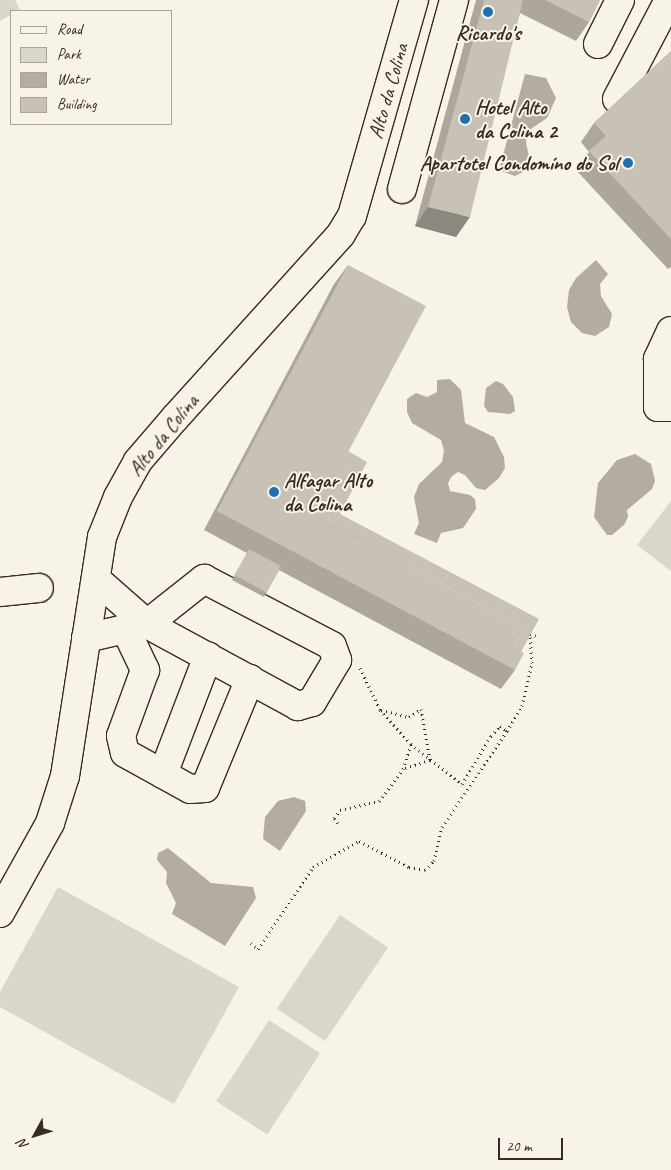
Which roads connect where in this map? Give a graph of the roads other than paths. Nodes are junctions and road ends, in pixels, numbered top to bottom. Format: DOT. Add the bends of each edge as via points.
graph roads {
  1 [pos="414,0"];
  2 [pos="454,0"];
  3 [pos="620,0"];
  4 [pos="669,0"];
  5 [pos="598,44"];
  6 [pos="617,99"];
  7 [pos="402,189"];
  8 [pos="671,332"];
  9 [pos="671,407"];
  10 [pos="98,580"];
  11 [pos="39,588"];
  12 [pos="0,592"];
  13 [pos="136,626"];
  14 [pos="86,638"];
  15 [pos="208,656"];
  16 [pos="250,680"];
  17 [pos="163,774"];
  18 [pos="0,913"];
  1 -- 10 [label="street, Alto da Colina" via="352,216 341,234 138,461 118,497 102,537"];
  2 -- 7 [label="street"];
  3 -- 5 [label="street"];
  4 -- 6 [label="street"];
  8 -- 9 [label="street" via="658,360 658,407"];
  10 -- 13 [label="street"];
  10 -- 14 [label="street, Alto da Colina"];
  11 -- 12 [label="street"];
  13 -- 14 [label="street"];
  13 -- 15 [label="street"];
  13 -- 16 [label="street" via="204,579 332,646 337,660 312,702 298,706"];
  13 -- 17 [label="street" via="145,670 121,736 125,753"];
  14 -- 18 [label="street, Alto da Colina" via="65,776 50,823"];
  15 -- 16 [label="street"];
  15 -- 17 [label="street"];
  16 -- 17 [label="street" via="205,788 190,789"];
}
